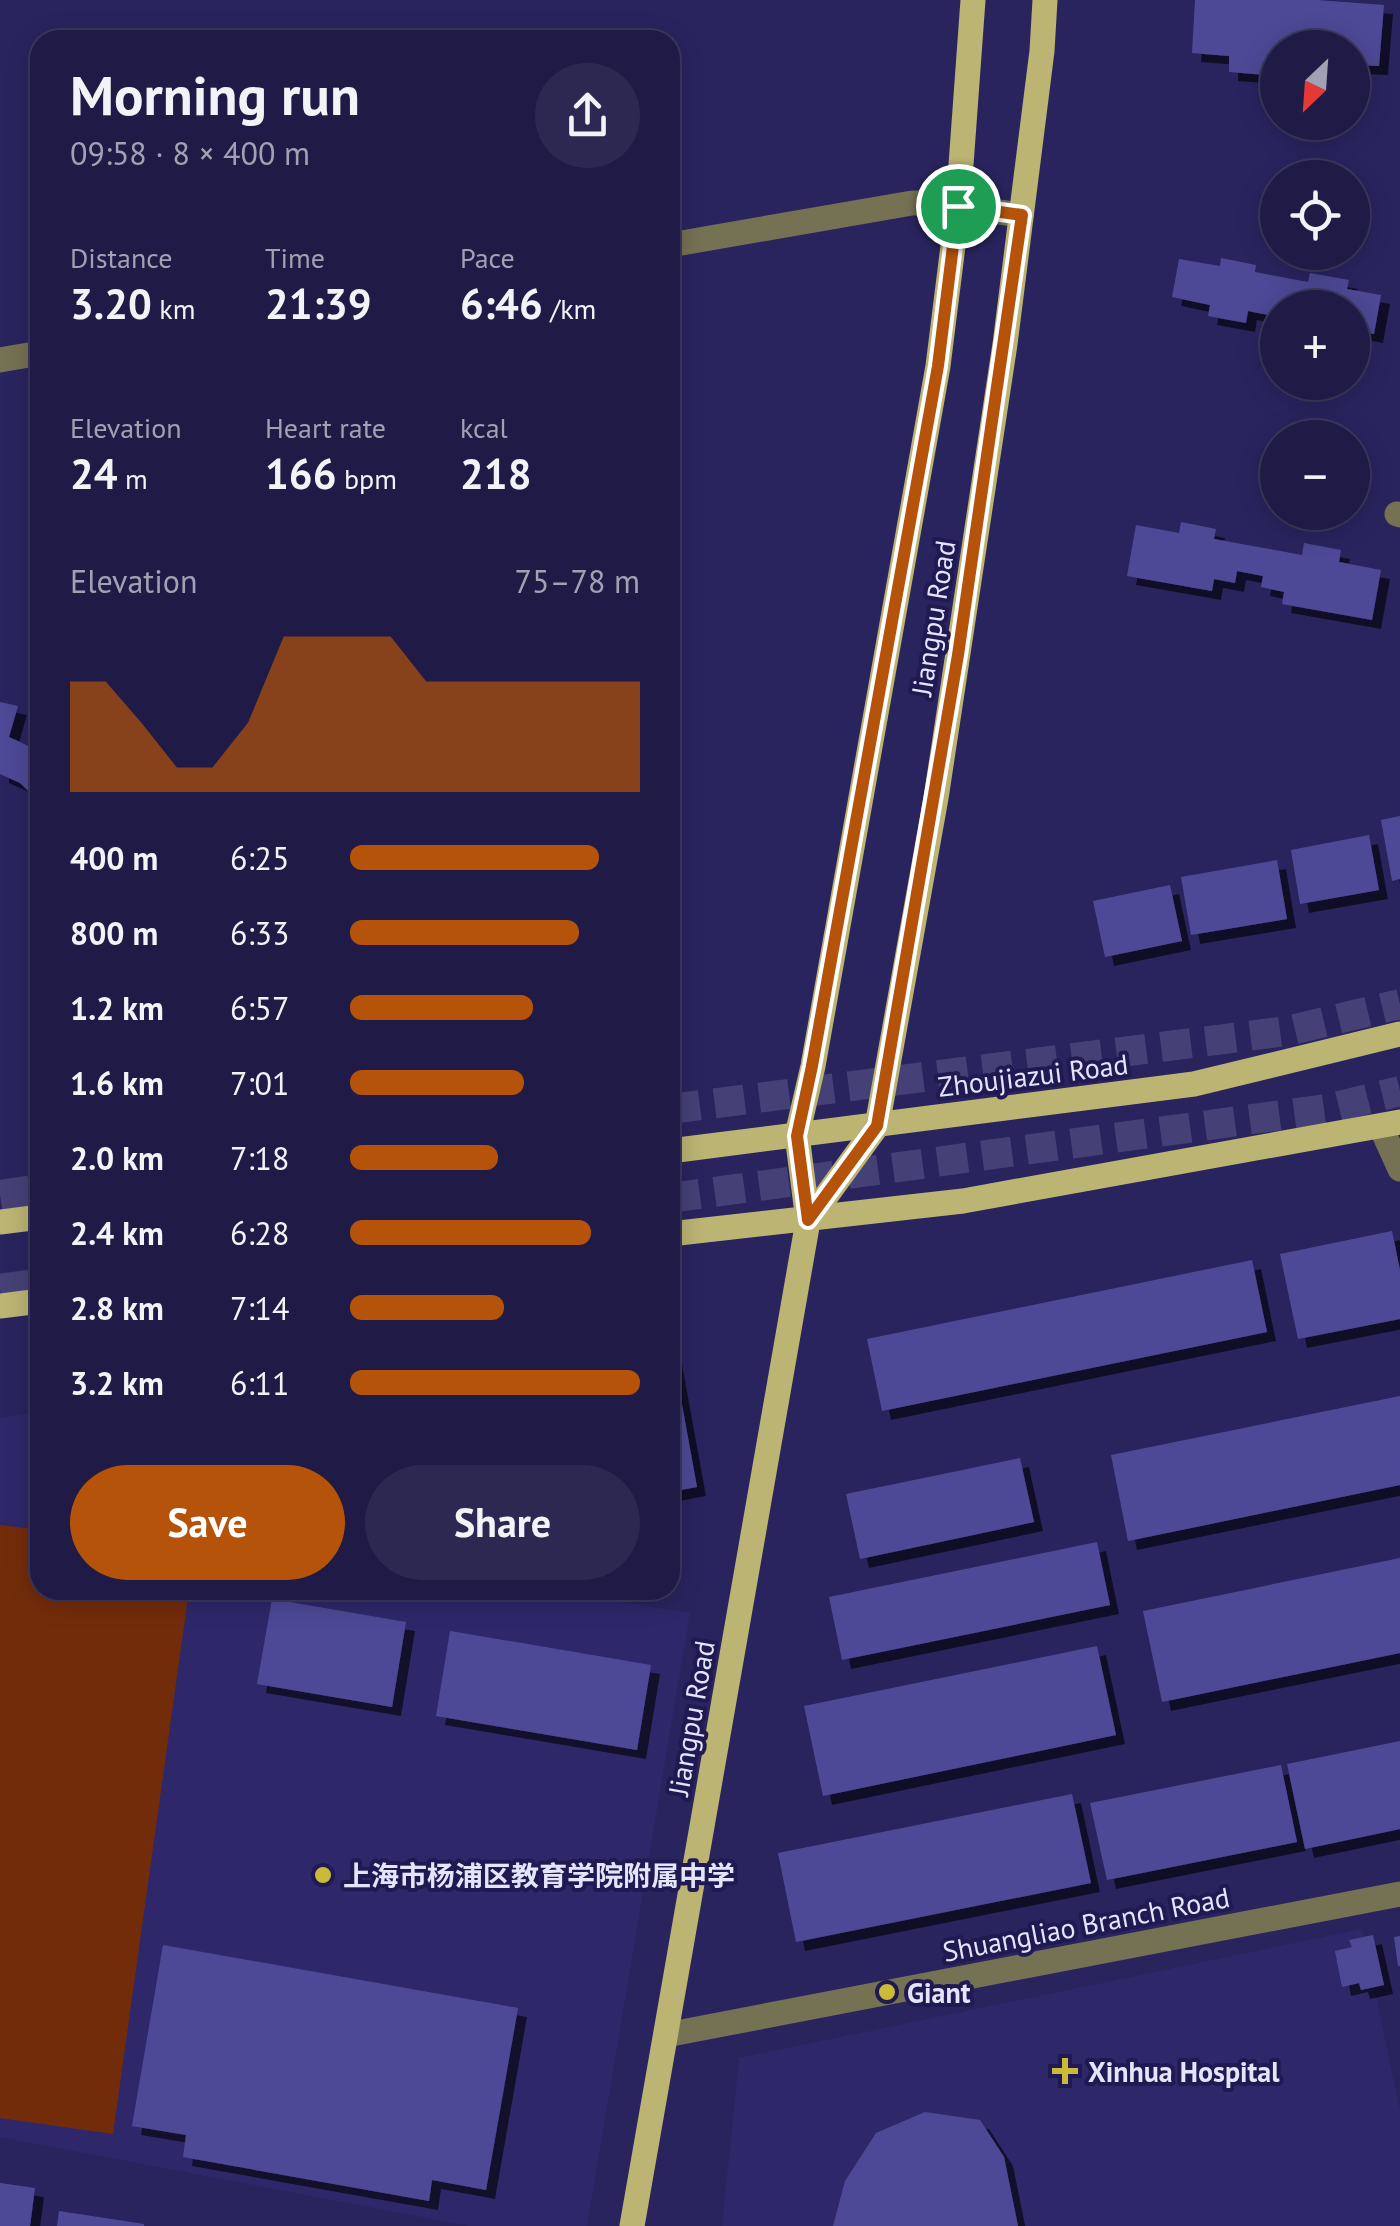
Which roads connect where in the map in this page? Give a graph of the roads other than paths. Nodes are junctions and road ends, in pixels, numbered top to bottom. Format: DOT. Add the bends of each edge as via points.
graph roads {
  1 [pos="973,0"];
  2 [pos="1045,0"];
  3 [pos="958,206"];
  4 [pos="1022,215"];
  5 [pos="680,243"];
  6 [pos="30,356"];
  7 [pos="0,360"];
  8 [pos="1400,1034"];
  9 [pos="1390,1125"];
  10 [pos="877,1126"];
  11 [pos="797,1136"];
  12 [pos="680,1150"];
  13 [pos="1400,1169"];
  14 [pos="30,1219"];
  15 [pos="808,1220"];
  16 [pos="0,1222"];
  17 [pos="680,1233"];
  18 [pos="30,1302"];
  19 [pos="0,1306"];
  20 [pos="1400,1894"];
  21 [pos="666,2035"];
  22 [pos="632,2226"];
  1 -- 3 [label="main road, Jiangpu Road"];
  2 -- 4 [label="main road, Jiangpu Road"];
  3 -- 4 [label="street"];
  3 -- 5 [label="street" via="912,204"];
  3 -- 11 [label="main road, Jiangpu Road" via="935,384"];
  4 -- 10 [label="main road, Jiangpu Road" via="953,691"];
  6 -- 7 [label="street"];
  8 -- 10 [label="main road, Zhoujiazui Road" via="1194,1084"];
  9 -- 13 [label="street"];
  9 -- 15 [label="main road" via="963,1201"];
  10 -- 11 [label="main road, Zhoujiazui Road"];
  10 -- 15 [label="main road, Jiangpu Road"];
  11 -- 12 [label="main road, Zhoujiazui Road"];
  11 -- 15 [label="main road, Jiangpu Road"];
  14 -- 16 [label="main road"];
  15 -- 17 [label="main road"];
  15 -- 21 [label="main road, Jiangpu Road"];
  18 -- 19 [label="main road"];
  20 -- 21 [label="street, Shuangliao Branch Road"];
  21 -- 22 [label="main road, Jiangpu Road"];
}
